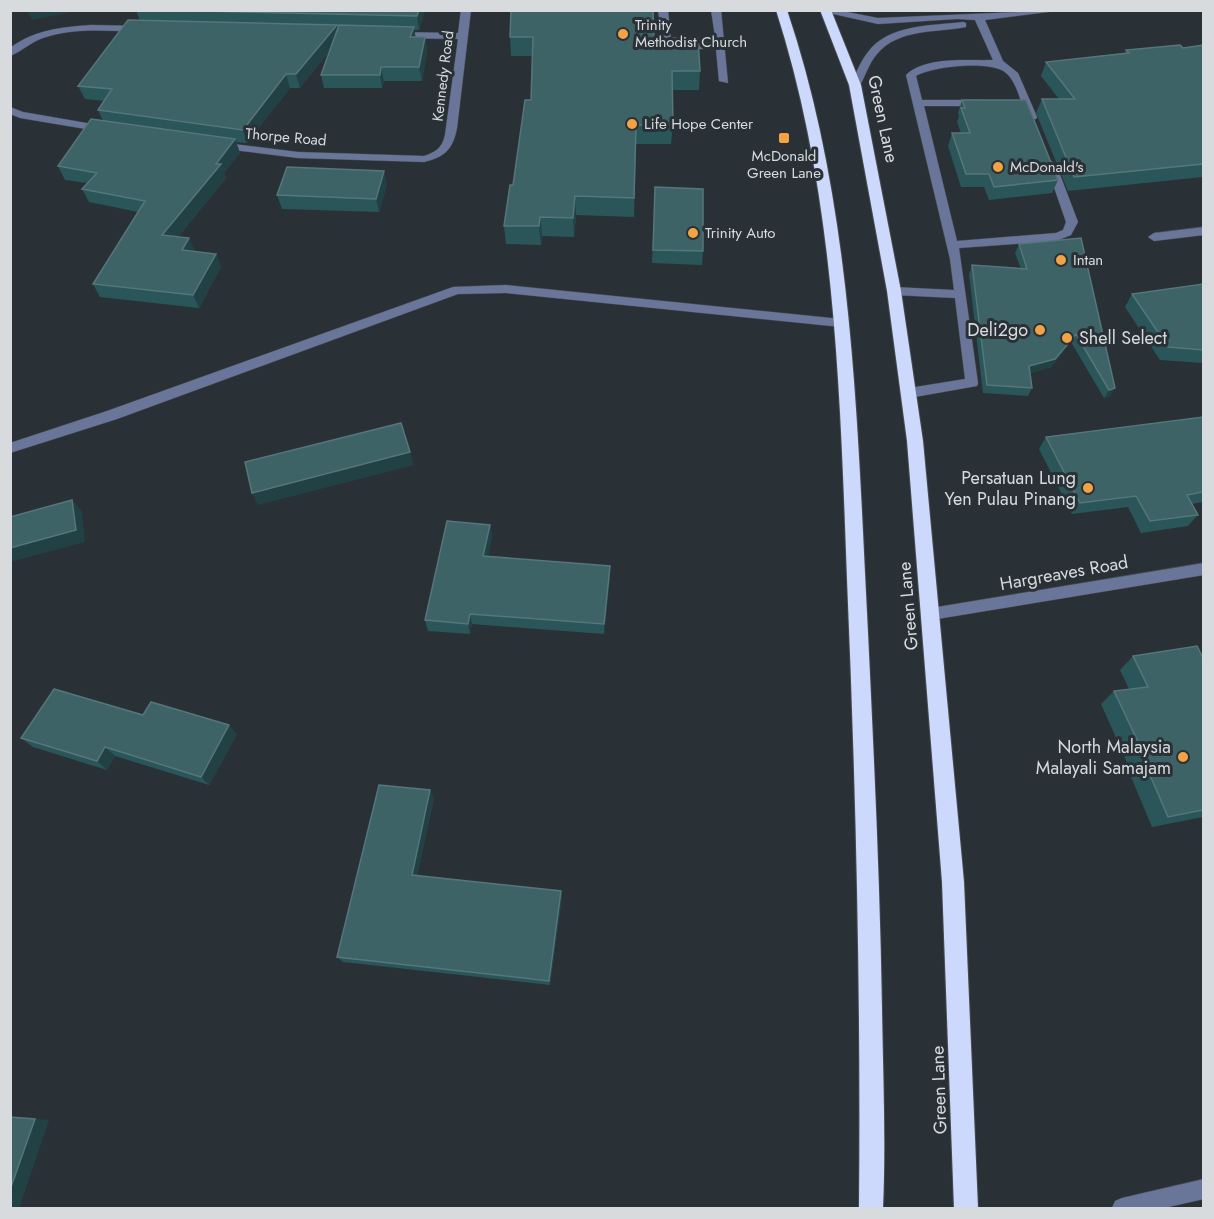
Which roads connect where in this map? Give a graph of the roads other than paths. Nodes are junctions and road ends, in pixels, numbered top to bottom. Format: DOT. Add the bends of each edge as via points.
graph roads {
  1 [pos="466,10"];
  2 [pos="663,10"];
  3 [pos="716,10"];
  4 [pos="781,10"];
  5 [pos="1059,10"];
  6 [pos="825,11"];
  7 [pos="980,18"];
  8 [pos="154,29"];
  9 [pos="380,34"];
  10 [pos="463,36"];
  11 [pos="10,38"];
  12 [pos="21,43"];
  13 [pos="721,46"];
  14 [pos="10,53"];
  15 [pos="999,63"];
  16 [pos="724,81"];
  17 [pos="855,85"];
  18 [pos="916,103"];
  19 [pos="992,104"];
  20 [pos="10,110"];
  21 [pos="112,130"];
  22 [pos="1038,131"];
  23 [pos="208,144"];
  24 [pos="449,145"];
  25 [pos="1046,152"];
  26 [pos="1203,231"];
  27 [pos="1154,237"];
  28 [pos="952,245"];
  29 [pos="894,291"];
  30 [pos="961,294"];
  31 [pos="840,323"];
  32 [pos="909,393"];
  33 [pos="10,448"];
  34 [pos="1203,569"];
  35 [pos="931,614"];
  36 [pos="1203,1189"];
  37 [pos="871,1209"];
  38 [pos="966,1209"];
  39 [pos="1122,1209"];
  1 -- 10 [label="street, Kennedy Road"];
  2 -- 13 [label="street" via="666,43"];
  3 -- 13 [label="street"];
  4 -- 31 [label="highway" via="813,118"];
  5 -- 7 [label="street"];
  6 -- 7 [label="street" via="878,21"];
  6 -- 17 [label="highway, Green Lane"];
  7 -- 15 [label="street"];
  7 -- 17 [label="street" via="885,40 872,53"];
  8 -- 12 [label="street" via="79,29"];
  9 -- 10 [label="street"];
  10 -- 24 [label="street, Kennedy Road"];
  11 -- 12 [label="street"];
  12 -- 14 [label="street"];
  13 -- 16 [label="street"];
  15 -- 18 [label="street" via="939,66 915,72 910,79"];
  15 -- 22 [label="street" via="1013,73 1019,104"];
  17 -- 29 [label="highway, Green Lane"];
  18 -- 19 [label="street"];
  18 -- 28 [label="street"];
  20 -- 21 [label="street"];
  23 -- 24 [label="street, Thorpe Road" via="298,155 424,159 437,156"];
  25 -- 28 [label="street" via="1070,216 1071,229 1056,237"];
  26 -- 27 [label="street"];
  28 -- 30 [label="street"];
  29 -- 30 [label="street"];
  29 -- 32 [label="highway, Green Lane"];
  30 -- 32 [label="street" via="972,383"];
  31 -- 33 [label="street" via="506,289 457,290"];
  31 -- 37 [label="highway" via="863,712"];
  32 -- 35 [label="highway, Green Lane"];
  34 -- 35 [label="street, Hargreaves Road"];
  35 -- 38 [label="highway, Green Lane" via="953,882"];
  36 -- 39 [label="street"];
}
